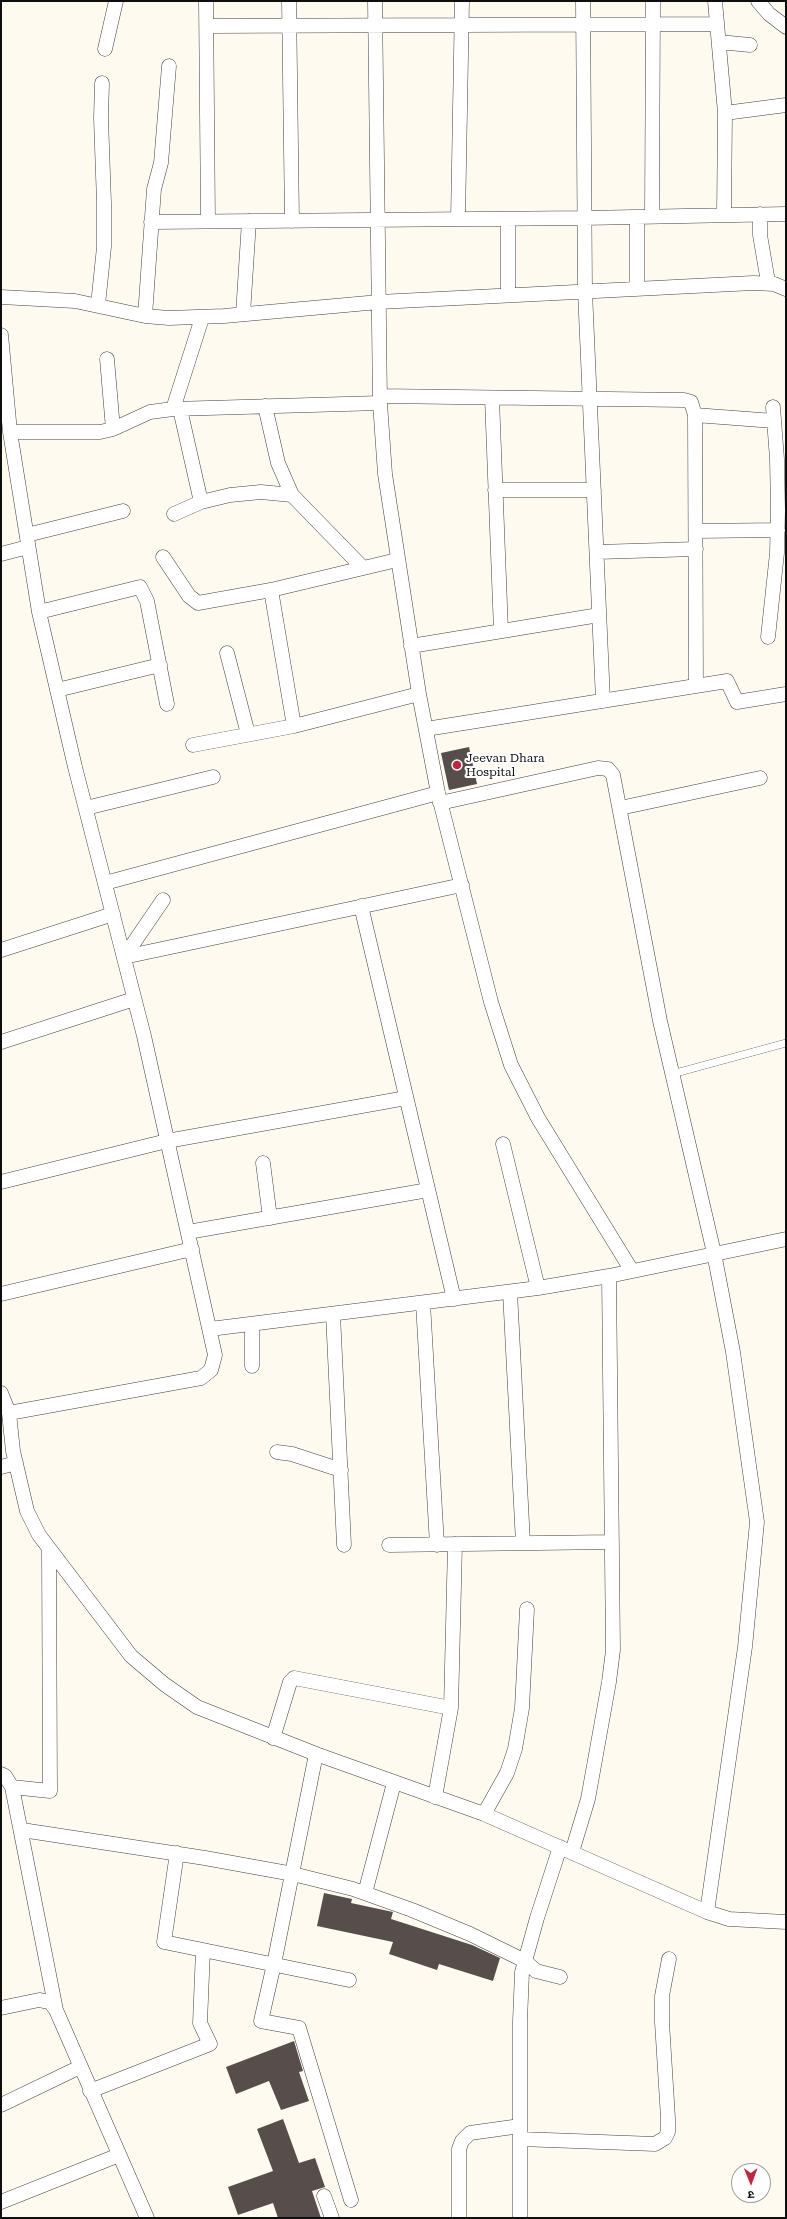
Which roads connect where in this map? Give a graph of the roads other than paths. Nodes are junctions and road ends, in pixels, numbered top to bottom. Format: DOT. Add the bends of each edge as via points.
graph roads {
  1 [pos="116,1"];
  2 [pos="206,1"];
  3 [pos="289,1"];
  4 [pos="375,1"];
  5 [pos="462,1"];
  6 [pos="583,1"];
  7 [pos="653,1"];
  8 [pos="715,1"];
  9 [pos="758,1"];
  10 [pos="376,24"];
  11 [pos="461,24"];
  12 [pos="582,24"];
  13 [pos="654,24"];
  14 [pos="717,24"];
  15 [pos="207,26"];
  16 [pos="289,26"];
  17 [pos="786,27"];
  18 [pos="719,42"];
  19 [pos="750,45"];
  20 [pos="105,49"];
  21 [pos="169,66"];
  22 [pos="102,83"];
  23 [pos="786,104"];
  24 [pos="725,113"];
  25 [pos="760,214"];
  26 [pos="786,214"];
  27 [pos="724,215"];
  28 [pos="652,216"];
  29 [pos="637,217"];
  30 [pos="508,218"];
  31 [pos="584,218"];
  32 [pos="458,219"];
  33 [pos="378,220"];
  34 [pos="208,221"];
  35 [pos="249,221"];
  36 [pos="292,221"];
  37 [pos="151,222"];
  38 [pos="780,286"];
  39 [pos="637,289"];
  40 [pos="585,291"];
  41 [pos="508,296"];
  42 [pos="1,297"];
  43 [pos="379,302"];
  44 [pos="98,305"];
  45 [pos="243,314"];
  46 [pos="145,316"];
  47 [pos="202,318"];
  48 [pos="1,335"];
  49 [pos="107,359"];
  50 [pos="492,398"];
  51 [pos="380,399"];
  52 [pos="590,399"];
  53 [pos="265,406"];
  54 [pos="177,409"];
  55 [pos="696,415"];
  56 [pos="113,429"];
  57 [pos="10,432"];
  58 [pos="495,490"];
  59 [pos="594,490"];
  60 [pos="292,495"];
  61 [pos="200,502"];
  62 [pos="123,511"];
  63 [pos="782,511"];
  64 [pos="174,514"];
  65 [pos="778,530"];
  66 [pos="696,531"];
  67 [pos="28,541"];
  68 [pos="696,548"];
  69 [pos="597,552"];
  70 [pos="1,554"];
  71 [pos="163,557"];
  72 [pos="397,560"];
  73 [pos="364,568"];
  74 [pos="271,590"];
  75 [pos="39,612"];
  76 [pos="599,615"];
  77 [pos="501,631"];
  78 [pos="768,637"];
  79 [pos="411,646"];
  80 [pos="227,653"];
  81 [pos="160,665"];
  82 [pos="696,686"];
  83 [pos="57,690"];
  84 [pos="419,694"];
  85 [pos="786,694"];
  86 [pos="603,701"];
  87 [pos="167,704"];
  88 [pos="294,726"];
  89 [pos="426,729"];
  90 [pos="248,734"];
  91 [pos="193,745"];
  92 [pos="213,777"];
  93 [pos="760,778"];
  94 [pos="439,798"];
  95 [pos="86,808"];
  96 [pos="620,808"];
  97 [pos="105,883"];
  98 [pos="462,885"];
  99 [pos="163,900"];
  100 [pos="361,906"];
  101 [pos="113,914"];
  102 [pos="1,950"];
  103 [pos="124,957"];
  104 [pos="134,999"];
  105 [pos="1,1042"];
  106 [pos="786,1043"];
  107 [pos="672,1074"];
  108 [pos="406,1098"];
  109 [pos="167,1141"];
  110 [pos="503,1144"];
  111 [pos="263,1163"];
  112 [pos="1,1182"];
  113 [pos="428,1190"];
  114 [pos="270,1218"];
  115 [pos="188,1232"];
  116 [pos="786,1239"];
  117 [pos="192,1249"];
  118 [pos="714,1253"];
  119 [pos="632,1271"];
  120 [pos="609,1276"];
  121 [pos="538,1288"];
  122 [pos="510,1292"];
  123 [pos="1,1294"];
  124 [pos="454,1299"];
  125 [pos="423,1303"];
  126 [pos="333,1314"];
  127 [pos="252,1324"];
  128 [pos="210,1329"];
  129 [pos="252,1366"];
  130 [pos="1,1393"];
  131 [pos="9,1413"];
  132 [pos="277,1452"];
  133 [pos="16,1463"];
  134 [pos="1,1467"];
  135 [pos="341,1470"];
  136 [pos="612,1542"];
  137 [pos="523,1543"];
  138 [pos="455,1544"];
  139 [pos="344,1545"];
  140 [pos="390,1545"];
  141 [pos="437,1545"];
  142 [pos="49,1548"];
  143 [pos="527,1609"];
  144 [pos="451,1708"];
  145 [pos="273,1738"];
  146 [pos="316,1754"];
  147 [pos="1,1774"];
  148 [pos="394,1783"];
  149 [pos="12,1787"];
  150 [pos="435,1797"];
  151 [pos="484,1814"];
  152 [pos="22,1830"];
  153 [pos="566,1850"];
  154 [pos="177,1853"];
  155 [pos="293,1874"];
  156 [pos="365,1893"];
  157 [pos="707,1912"];
  158 [pos="786,1922"];
  159 [pos="203,1950"];
  160 [pos="668,1959"];
  161 [pos="525,1962"];
  162 [pos="274,1964"];
  163 [pos="560,1977"];
  164 [pos="349,1980"];
  165 [pos="1,2008"];
  166 [pos="56,2010"];
  167 [pos="80,2067"];
  168 [pos="90,2091"];
  169 [pos="1,2105"];
  170 [pos="520,2133"];
  171 [pos="118,2155"];
  172 [pos="324,2196"];
  173 [pos="351,2200"];
  174 [pos="1,2202"];
  175 [pos="147,2218"];
  176 [pos="332,2218"];
  177 [pos="459,2218"];
  178 [pos="520,2218"];
  1 -- 20 [label="street"];
  2 -- 15 [label="street"];
  3 -- 16 [label="street"];
  4 -- 10 [label="street"];
  5 -- 11 [label="street"];
  6 -- 12 [label="street"];
  7 -- 13 [label="street"];
  8 -- 14 [label="street"];
  9 -- 17 [label="street" via="769,14"];
  10 -- 11 [label="street"];
  10 -- 16 [label="street"];
  10 -- 33 [label="street"];
  11 -- 12 [label="street"];
  11 -- 32 [label="street"];
  12 -- 13 [label="street"];
  12 -- 31 [label="street"];
  13 -- 14 [label="street"];
  13 -- 28 [label="street"];
  14 -- 18 [label="street"];
  15 -- 16 [label="street"];
  15 -- 34 [label="street"];
  16 -- 36 [label="street"];
  18 -- 19 [label="street"];
  18 -- 24 [label="street"];
  21 -- 37 [label="street" via="161,163 154,189"];
  22 -- 44 [label="street" via="104,247"];
  23 -- 24 [label="street"];
  24 -- 27 [label="street"];
  25 -- 26 [label="street"];
  25 -- 27 [label="street"];
  25 -- 38 [label="street" via="760,235 768,282"];
  27 -- 28 [label="street"];
  28 -- 29 [label="street"];
  29 -- 31 [label="street"];
  29 -- 39 [label="street"];
  30 -- 31 [label="street"];
  30 -- 32 [label="street"];
  30 -- 41 [label="street"];
  31 -- 40 [label="street"];
  32 -- 33 [label="street"];
  33 -- 36 [label="street"];
  33 -- 43 [label="street"];
  34 -- 35 [label="street"];
  34 -- 37 [label="street"];
  35 -- 36 [label="street"];
  35 -- 45 [label="street"];
  37 -- 46 [label="street"];
  38 -- 39 [label="street" via="752,283"];
  39 -- 40 [label="street"];
  40 -- 41 [label="street"];
  40 -- 52 [label="street"];
  41 -- 43 [label="street"];
  42 -- 44 [label="street" via="75,301"];
  43 -- 45 [label="street"];
  43 -- 51 [label="street"];
  44 -- 46 [label="street"];
  45 -- 47 [label="street"];
  46 -- 47 [label="street"];
  47 -- 54 [label="street"];
  48 -- 57 [label="street"];
  49 -- 56 [label="street"];
  50 -- 51 [label="street"];
  50 -- 52 [label="street"];
  50 -- 58 [label="street"];
  51 -- 53 [label="street"];
  51 -- 72 [label="street" via="385,474"];
  52 -- 55 [label="street" via="684,400 691,402"];
  52 -- 59 [label="street"];
  53 -- 54 [label="street"];
  53 -- 60 [label="street" via="278,463"];
  54 -- 56 [label="street" via="150,412"];
  54 -- 61 [label="street"];
  55 -- 63 [label="street" via="773,414"];
  55 -- 66 [label="street"];
  56 -- 57 [label="street" via="100,432"];
  57 -- 67 [label="street"];
  58 -- 59 [label="street"];
  58 -- 77 [label="street"];
  59 -- 69 [label="street"];
  60 -- 61 [label="street" via="261,492 230,495"];
  60 -- 73 [label="street"];
  61 -- 64 [label="street"];
  62 -- 67 [label="street"];
  63 -- 65 [label="street"];
  65 -- 66 [label="street"];
  65 -- 78 [label="street" via="774,595"];
  66 -- 68 [label="street"];
  67 -- 70 [label="street"];
  67 -- 75 [label="street"];
  68 -- 69 [label="street"];
  68 -- 82 [label="street"];
  69 -- 76 [label="street"];
  71 -- 74 [label="street" via="189,596 198,603"];
  72 -- 73 [label="street"];
  72 -- 79 [label="street"];
  73 -- 74 [label="street"];
  74 -- 88 [label="street"];
  75 -- 81 [label="street" via="140,587 147,601"];
  75 -- 83 [label="street"];
  76 -- 77 [label="street"];
  76 -- 86 [label="street"];
  77 -- 79 [label="street"];
  79 -- 84 [label="street"];
  80 -- 90 [label="street"];
  81 -- 83 [label="street"];
  81 -- 87 [label="street"];
  82 -- 85 [label="street" via="727,681 738,702"];
  82 -- 86 [label="street"];
  83 -- 95 [label="street"];
  84 -- 88 [label="street"];
  84 -- 89 [label="street"];
  86 -- 89 [label="street"];
  88 -- 90 [label="street"];
  89 -- 94 [label="street"];
  90 -- 91 [label="street"];
  92 -- 95 [label="street"];
  93 -- 96 [label="street"];
  94 -- 96 [label="street" via="598,768 608,769 614,775"];
  94 -- 97 [label="street"];
  94 -- 98 [label="street"];
  95 -- 97 [label="street"];
  96 -- 107 [label="street"];
  97 -- 101 [label="street"];
  98 -- 100 [label="street"];
  98 -- 119 [label="street" via="492,1008 511,1065 538,1118"];
  99 -- 103 [label="street"];
  100 -- 103 [label="street"];
  100 -- 108 [label="street"];
  101 -- 102 [label="street"];
  101 -- 103 [label="street"];
  103 -- 104 [label="street"];
  104 -- 105 [label="street"];
  104 -- 109 [label="street"];
  106 -- 107 [label="lane"];
  107 -- 118 [label="street"];
  108 -- 109 [label="street"];
  108 -- 113 [label="street"];
  109 -- 112 [label="street"];
  109 -- 115 [label="street"];
  110 -- 121 [label="street"];
  111 -- 114 [label="street"];
  113 -- 114 [label="street"];
  113 -- 124 [label="street"];
  114 -- 115 [label="street"];
  115 -- 117 [label="street"];
  116 -- 118 [label="street"];
  117 -- 123 [label="street"];
  117 -- 128 [label="street"];
  118 -- 119 [label="street"];
  118 -- 157 [label="street" via="733,1352 757,1522 745,1647"];
  119 -- 120 [label="street"];
  120 -- 121 [label="street"];
  120 -- 136 [label="street"];
  121 -- 122 [label="street"];
  122 -- 124 [label="street"];
  122 -- 137 [label="street"];
  124 -- 125 [label="street"];
  125 -- 126 [label="street"];
  125 -- 141 [label="street"];
  126 -- 127 [label="street"];
  126 -- 135 [label="street"];
  127 -- 128 [label="street"];
  127 -- 129 [label="street"];
  128 -- 131 [label="street" via="215,1355 211,1370 201,1378"];
  130 -- 131 [label="street"];
  131 -- 133 [label="street"];
  132 -- 135 [label="street" via="292,1454"];
  133 -- 134 [label="street"];
  133 -- 142 [label="street" via="27,1511"];
  135 -- 139 [label="street"];
  136 -- 137 [label="street"];
  136 -- 153 [label="street" via="613,1650 609,1682 588,1800"];
  137 -- 138 [label="street"];
  138 -- 141 [label="street"];
  138 -- 144 [label="street"];
  140 -- 141 [label="street"];
  142 -- 145 [label="street" via="131,1656 164,1684 197,1707"];
  142 -- 149 [label="street" via="50,1791"];
  143 -- 151 [label="street" via="522,1708 515,1749 507,1773"];
  144 -- 145 [label="street" via="294,1678 290,1682"];
  144 -- 150 [label="street"];
  145 -- 146 [label="street"];
  146 -- 148 [label="street"];
  146 -- 155 [label="street"];
  147 -- 149 [label="street"];
  148 -- 150 [label="street"];
  148 -- 156 [label="street"];
  149 -- 152 [label="street"];
  150 -- 151 [label="street"];
  151 -- 153 [label="street"];
  152 -- 154 [label="street"];
  152 -- 166 [label="street"];
  153 -- 157 [label="street"];
  153 -- 161 [label="street" via="537,1918"];
  154 -- 155 [label="street"];
  154 -- 159 [label="street" via="164,1942"];
  155 -- 156 [label="street"];
  155 -- 162 [label="street"];
  156 -- 161 [label="street" via="462,1931"];
  157 -- 158 [label="street" via="729,1919"];
  159 -- 162 [label="street"];
  159 -- 168 [label="street" via="200,2023 210,2044"];
  160 -- 170 [label="street" via="662,1996 668,2118 668,2132 665,2138 656,2144"];
  161 -- 163 [label="street" via="536,1971"];
  161 -- 170 [label="street" via="522,1972 520,2020"];
  162 -- 164 [label="street"];
  162 -- 173 [label="street" via="261,2020 299,2028"];
  165 -- 166 [label="street" via="39,2000 50,2002"];
  166 -- 167 [label="street"];
  167 -- 168 [label="street"];
  167 -- 169 [label="street"];
  168 -- 171 [label="street"];
  170 -- 177 [label="street" via="470,2133 462,2141 459,2150"];
  170 -- 178 [label="street"];
  171 -- 174 [label="street"];
  171 -- 175 [label="street"];
  172 -- 176 [label="street"];
}
